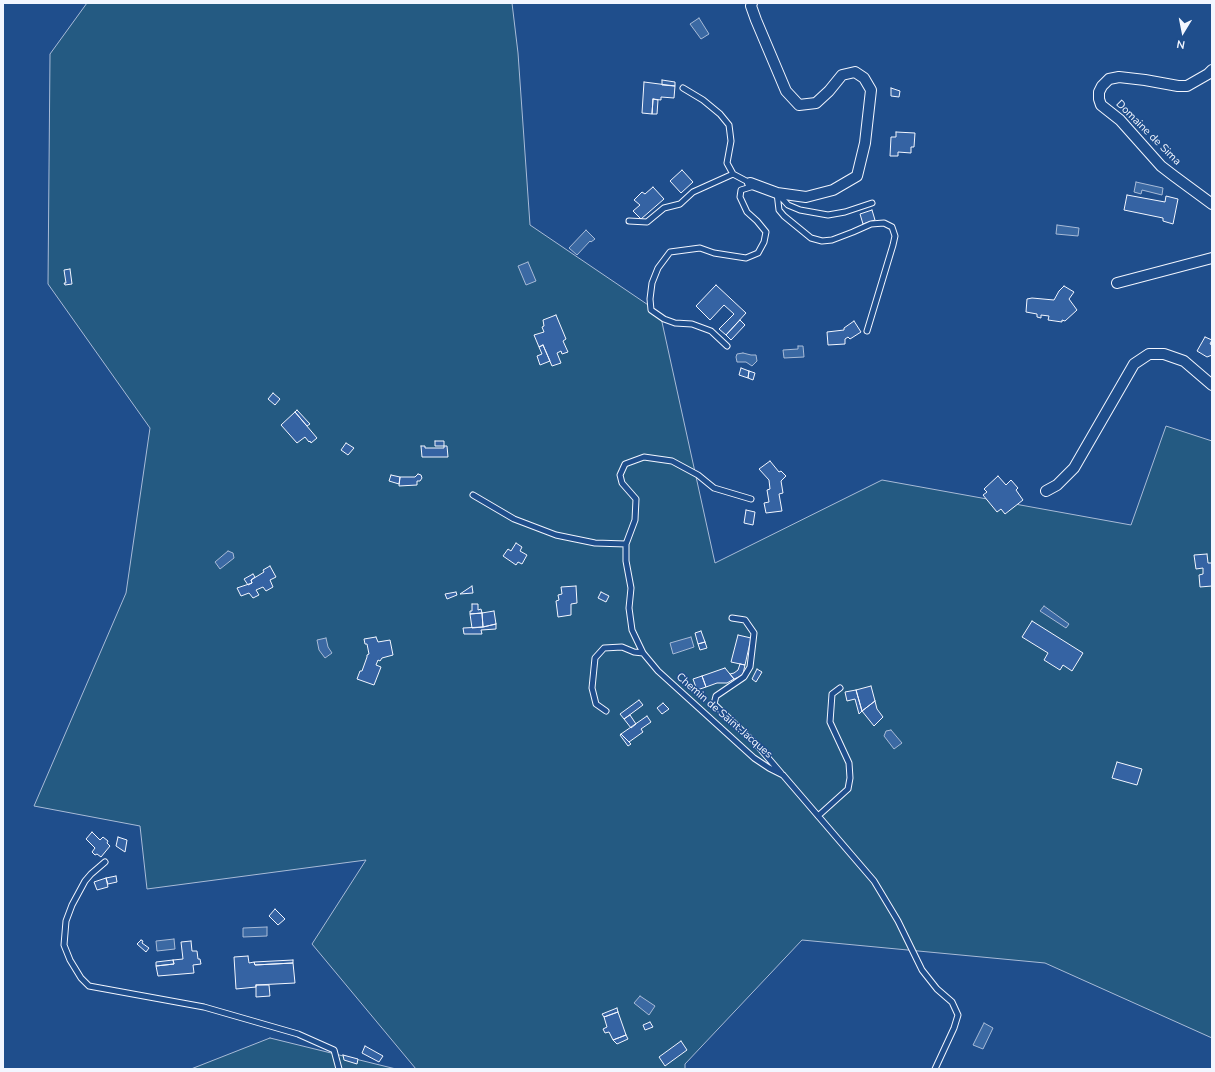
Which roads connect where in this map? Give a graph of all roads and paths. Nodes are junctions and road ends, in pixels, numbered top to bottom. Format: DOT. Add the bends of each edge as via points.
graph roads {
  1 [pos="752,3"];
  2 [pos="1212,70"];
  3 [pos="683,88"];
  4 [pos="734,174"];
  5 [pos="754,184"];
  6 [pos="777,193"];
  7 [pos="872,202"];
  8 [pos="1212,204"];
  9 [pos="629,221"];
  10 [pos="1212,258"];
  11 [pos="1117,283"];
  12 [pos="867,332"];
  13 [pos="727,346"];
  14 [pos="1212,385"];
  15 [pos="1046,491"];
  16 [pos="473,495"];
  17 [pos="751,499"];
  18 [pos="626,544"];
  19 [pos="732,618"];
  20 [pos="643,652"];
  21 [pos="840,688"];
  22 [pos="606,711"];
  23 [pos="783,775"];
  24 [pos="818,816"];
  25 [pos="105,862"];
  26 [pos="339,1069"];
  27 [pos="935,1069"];
  1 -- 6 [label="street" via="756,20 786,91 799,105 816,103 842,75 854,72 864,78 871,90 866,143 858,176 833,190 806,197"];
  2 -- 8 [label="street, Domaine de Sima" via="1187,86 1118,77 1109,79 1099,92 1101,105 1120,120 1161,166"];
  3 -- 4 [label="lane" via="703,100 729,125 731,141 727,163"];
  4 -- 5 [label="lane"];
  4 -- 9 [label="lane" via="693,192 680,204 664,208 647,222"];
  5 -- 6 [label="street"];
  5 -- 13 [label="lane" via="741,190 740,197 747,212 766,232 758,253 746,258 700,248 670,252 658,268 652,283 651,310 675,323 692,324 711,331"];
  6 -- 7 [label="lane" via="788,205 816,214 845,212"];
  6 -- 12 [label="lane" via="780,210 784,216 811,238 832,240 870,224 884,223 892,228 895,236 893,245"];
  10 -- 11 [label="street"];
  14 -- 15 [label="street" via="1184,361 1164,354 1149,354 1134,364 1074,468 1057,485"];
  16 -- 18 [label="lane" via="514,519 556,535 595,543"];
  17 -- 18 [label="lane, Chemin de Saint-Jacques" via="714,488 698,475 672,461 644,457 624,464 620,475 622,483 636,499 635,520"];
  18 -- 20 [label="lane, Chemin de Saint-Jacques" via="626,561 632,588 629,608 632,630"];
  19 -- 23 [label="lane" via="745,620 754,633 750,667 744,677 716,696 714,704 757,744"];
  20 -- 22 [label="lane" via="604,648 595,658 592,688 596,704"];
  20 -- 23 [label="lane, Chemin de Saint-Jacques" via="658,671 731,739 769,768"];
  21 -- 24 [label="lane" via="832,694 830,722 848,763 850,778 848,789"];
  23 -- 24 [label="lane, Chemin de Saint-Jacques"];
  24 -- 27 [label="lane, Chemin de Saint-Jacques" via="874,881 898,921 922,970 937,989 952,1002 958,1015"];
  25 -- 26 [label="lane" via="85,881 66,921 64,945 70,960 89,986 204,1007 298,1034 334,1050"];
}
